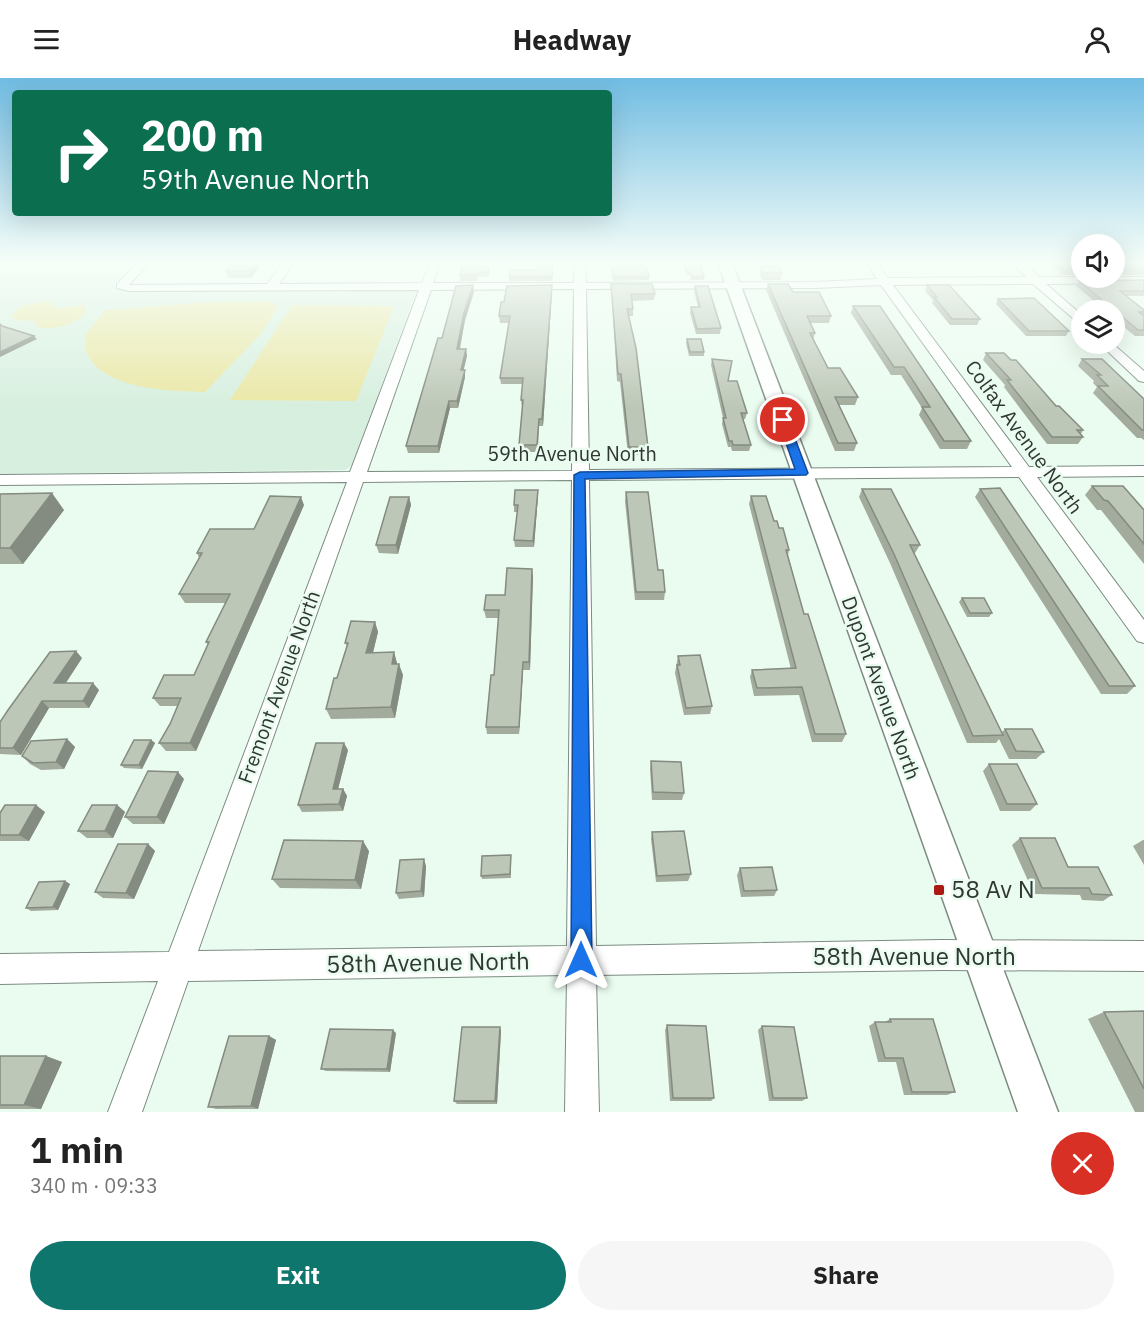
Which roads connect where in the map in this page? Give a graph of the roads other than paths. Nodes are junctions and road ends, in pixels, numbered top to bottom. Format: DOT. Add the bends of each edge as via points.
graph roads {
  1 [pos="417,311"];
  2 [pos="580,311"];
  3 [pos="743,311"];
  4 [pos="907,311"];
  5 [pos="1117,354"];
  6 [pos="1144,378"];
  7 [pos="1144,471"];
  8 [pos="1023,472"];
  9 [pos="802,473"];
  10 [pos="580,475"];
  11 [pos="356,477"];
  12 [pos="0,480"];
  13 [pos="1144,635"];
  14 [pos="980,955"];
  15 [pos="1144,956"];
  16 [pos="581,960"];
  17 [pos="177,967"];
  18 [pos="0,969"];
  19 [pos="125,1112"];
  20 [pos="582,1112"];
  21 [pos="1038,1112"];
  1 -- 11 [label="street, Fremont Avenue North"];
  2 -- 10 [label="street"];
  3 -- 9 [label="street, Dupont Avenue North"];
  4 -- 8 [label="street, Colfax Avenue North"];
  5 -- 6 [label="street"];
  7 -- 8 [label="street, 59th Avenue North"];
  8 -- 9 [label="street, 59th Avenue North"];
  8 -- 13 [label="street, Colfax Avenue North"];
  9 -- 10 [label="street, 59th Avenue North"];
  9 -- 14 [label="street, Dupont Avenue North"];
  10 -- 11 [label="street, 59th Avenue North"];
  10 -- 16 [label="street"];
  11 -- 12 [label="street, 59th Avenue North"];
  11 -- 17 [label="street, Fremont Avenue North"];
  14 -- 15 [label="street, 58th Avenue North"];
  14 -- 16 [label="street, 58th Avenue North"];
  14 -- 21 [label="street, Dupont Avenue North"];
  16 -- 17 [label="street, 58th Avenue North"];
  16 -- 20 [label="street"];
  17 -- 18 [label="street, 58th Avenue North"];
  17 -- 19 [label="street, Fremont Avenue North"];
}
